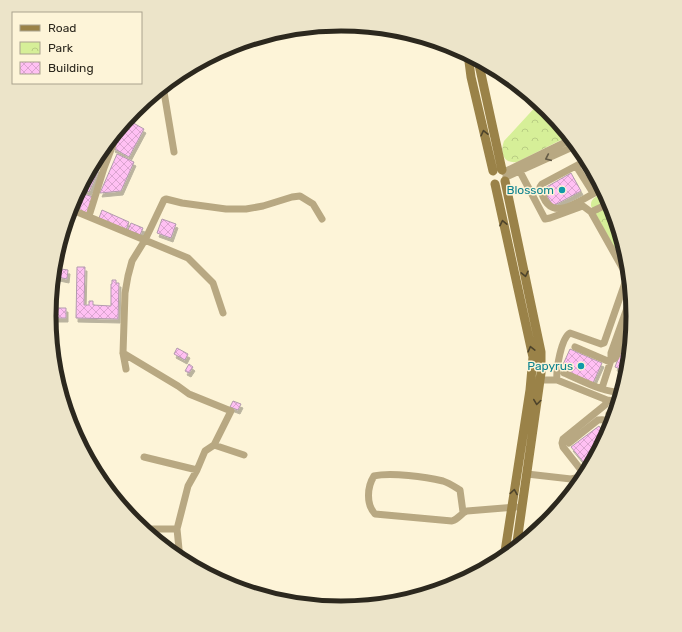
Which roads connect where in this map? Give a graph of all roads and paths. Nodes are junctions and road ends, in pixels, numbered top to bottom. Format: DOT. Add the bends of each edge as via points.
graph roads {
  1 [pos="469,61"];
  2 [pos="479,67"];
  3 [pos="164,93"];
  4 [pos="566,142"];
  5 [pos="111,148"];
  6 [pos="570,148"];
  7 [pos="174,152"];
  8 [pos="581,163"];
  9 [pos="576,166"];
  10 [pos="518,168"];
  11 [pos="502,174"];
  12 [pos="495,184"];
  13 [pos="597,191"];
  14 [pos="593,193"];
  15 [pos="604,206"];
  16 [pos="76,211"];
  17 [pos="591,212"];
  18 [pos="89,216"];
  19 [pos="322,219"];
  20 [pos="145,240"];
  21 [pos="621,261"];
  22 [pos="624,285"];
  23 [pos="626,312"];
  24 [pos="223,313"];
  25 [pos="625,330"];
  26 [pos="575,347"];
  27 [pos="123,353"];
  28 [pos="611,361"];
  29 [pos="126,369"];
  30 [pos="564,373"];
  31 [pos="531,380"];
  32 [pos="540,380"];
  33 [pos="557,380"];
  34 [pos="602,388"];
  35 [pos="616,392"];
  36 [pos="607,400"];
  37 [pos="613,401"];
  38 [pos="606,420"];
  39 [pos="569,443"];
  40 [pos="214,445"];
  41 [pos="244,455"];
  42 [pos="144,457"];
  43 [pos="197,470"];
  44 [pos="581,470"];
  45 [pos="527,474"];
  46 [pos="575,478"];
  47 [pos="511,507"];
  48 [pos="522,507"];
  49 [pos="463,512"];
  50 [pos="151,528"];
  51 [pos="177,529"];
  52 [pos="517,539"];
  53 [pos="505,548"];
  54 [pos="179,550"];
  11 -- 1 [label="street, one-way" via="471,77"];
  2 -- 11 [label="street"];
  3 -- 7 [label="street"];
  4 -- 10 [label="street"];
  5 -- 18 [label="street"];
  6 -- 10 [label="street, one-way"];
  8 -- 9 [label="street"];
  9 -- 14 [label="street"];
  9 -- 14 [label="street" via="542,184 540,187 546,202 552,208 561,209"];
  10 -- 11 [label="street"];
  10 -- 17 [label="street" via="545,219 583,206"];
  11 -- 12 [label="street" via="500,184"];
  11 -- 12 [label="street" via="490,178"];
  11 -- 32 [label="street, one-way" via="541,352"];
  31 -- 12 [label="street, one-way" via="533,357"];
  13 -- 14 [label="street"];
  15 -- 17 [label="street"];
  16 -- 18 [label="street"];
  17 -- 21 [label="street"];
  18 -- 20 [label="street"];
  19 -- 20 [label="street" via="312,204 300,196 246,209 226,209 166,199 161,204"];
  20 -- 24 [label="street" via="188,258 213,283"];
  20 -- 27 [label="street" via="132,261 128,276"];
  22 -- 33 [label="street" via="604,343 570,333 567,335 557,368"];
  23 -- 28 [label="street" via="611,353"];
  25 -- 28 [label="street" via="616,357"];
  26 -- 28 [label="street"];
  27 -- 29 [label="street"];
  27 -- 40 [label="street" via="188,394 231,411"];
  28 -- 34 [label="street"];
  30 -- 34 [label="street"];
  31 -- 32 [label="street"];
  47 -- 31 [label="street, one-way"];
  32 -- 33 [label="street"];
  32 -- 45 [label="street, one-way"];
  33 -- 36 [label="street"];
  34 -- 35 [label="street"];
  36 -- 37 [label="street"];
  36 -- 44 [label="street" via="605,405 563,439 564,447"];
  38 -- 39 [label="street" via="598,420"];
  40 -- 41 [label="street"];
  40 -- 43 [label="street" via="205,451"];
  42 -- 43 [label="street"];
  43 -- 51 [label="street" via="188,486"];
  45 -- 46 [label="street"];
  45 -- 48 [label="street"];
  47 -- 48 [label="street"];
  47 -- 49 [label="street"];
  47 -- 53 [label="street"];
  48 -- 52 [label="street"];
  49 -- 49 [label="street" via="458,519 452,521 375,514 370,509 370,483 374,476 382,474 445,481 460,490"];
  50 -- 51 [label="street"];
  51 -- 54 [label="street"];
}
